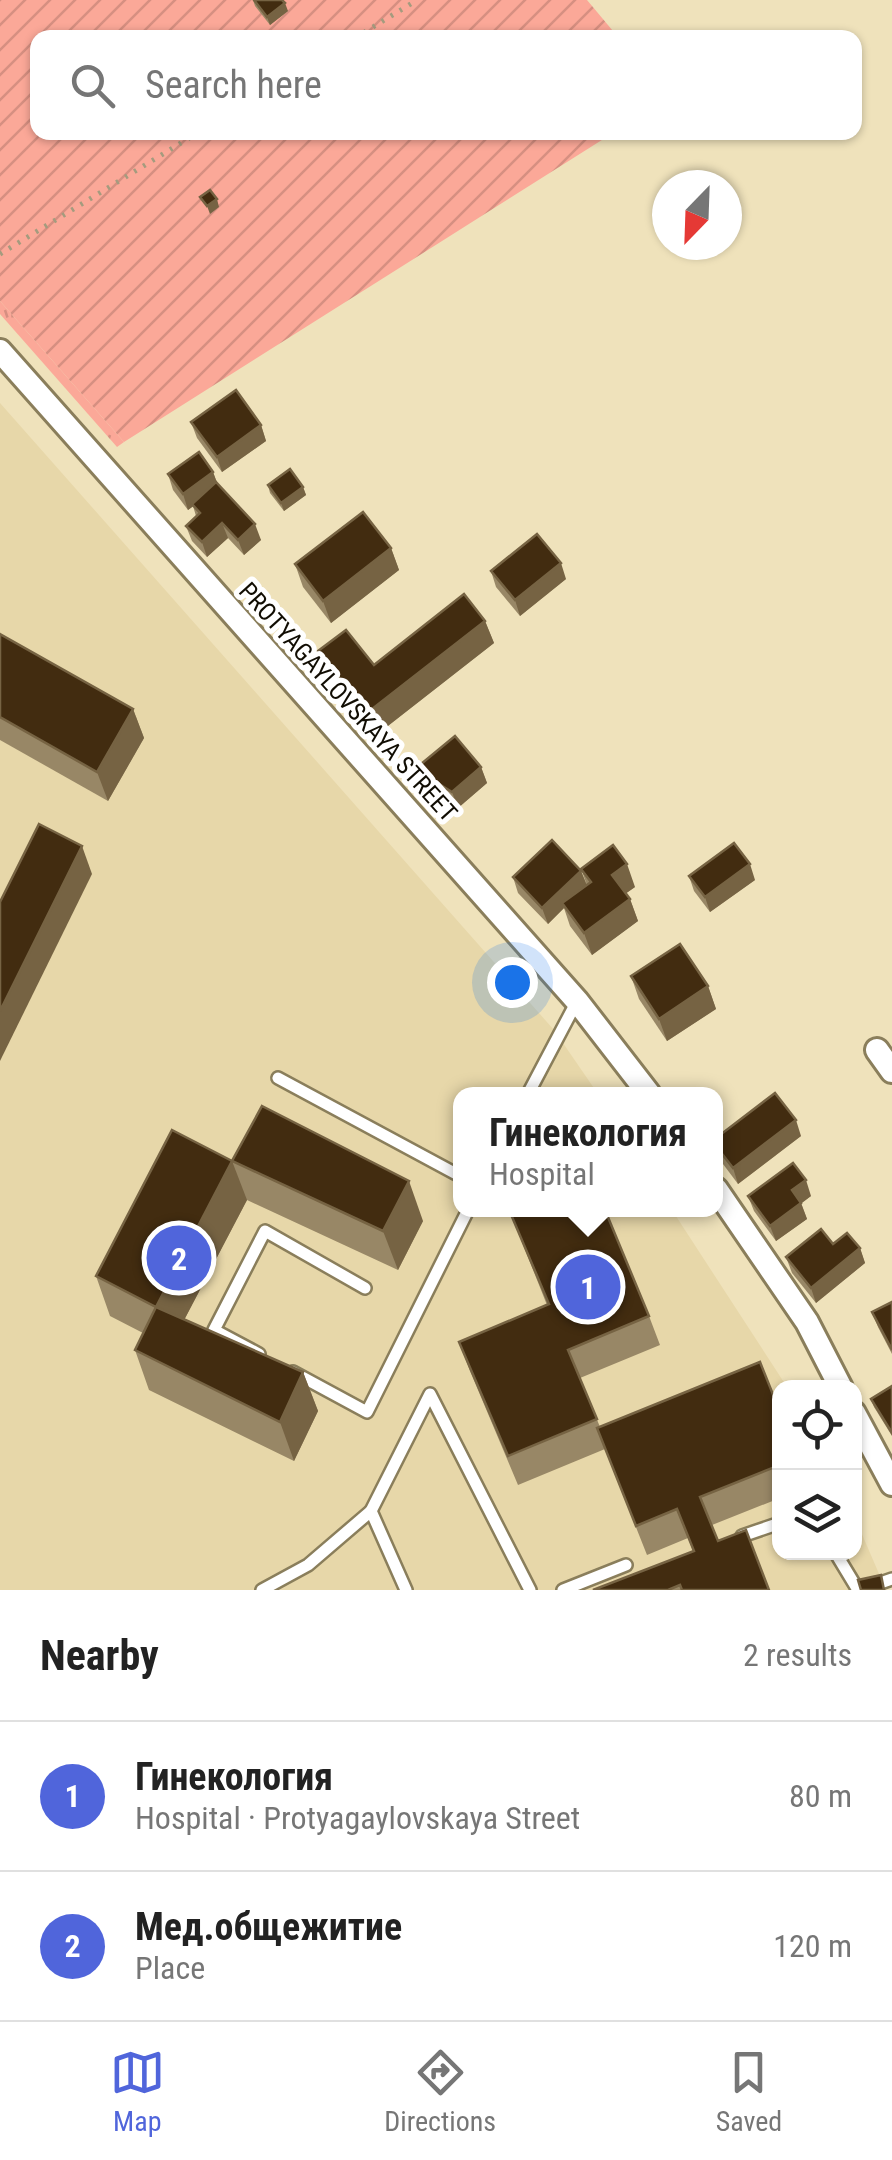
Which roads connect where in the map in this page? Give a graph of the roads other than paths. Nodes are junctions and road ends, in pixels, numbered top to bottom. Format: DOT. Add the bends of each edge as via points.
graph roads {
  1 [pos="0,351"];
  2 [pos="577,1001"];
  3 [pos="877,1050"];
  4 [pos="892,1071"];
  5 [pos="278,1078"];
  6 [pos="532,1087"];
  7 [pos="645,1087"];
  8 [pos="453,1172"];
  9 [pos="723,1199"];
  10 [pos="465,1217"];
  11 [pos="365,1288"];
  12 [pos="265,1357"];
  13 [pos="282,1366"];
  14 [pos="837,1380"];
  15 [pos="862,1428"];
  16 [pos="892,1484"];
  17 [pos="370,1511"];
  18 [pos="772,1527"];
  19 [pos="742,1536"];
  20 [pos="840,1560"];
  21 [pos="626,1565"];
  22 [pos="892,1580"];
  23 [pos="262,1590"];
  24 [pos="406,1590"];
  25 [pos="530,1590"];
  26 [pos="563,1590"];
  27 [pos="859,1590"];
  1 -- 2 [label="street, PROTYAGAYLOVSKAYA STREET"];
  2 -- 6 [label="lane"];
  2 -- 7 [label="street, PROTYAGAYLOVSKAYA STREET"];
  3 -- 4 [label="street"];
  5 -- 8 [label="lane"];
  9 -- 14 [label="street" via="807,1322"];
  10 -- 13 [label="lane" via="368,1412"];
  11 -- 12 [label="lane" via="265,1231 214,1330"];
  15 -- 16 [label="street"];
  17 -- 23 [label="lane" via="308,1565"];
  17 -- 24 [label="lane"];
  17 -- 25 [label="lane" via="430,1394"];
  18 -- 19 [label="lane"];
  20 -- 27 [label="lane"];
  21 -- 26 [label="lane"];
  22 -- 27 [label="lane"];
}
